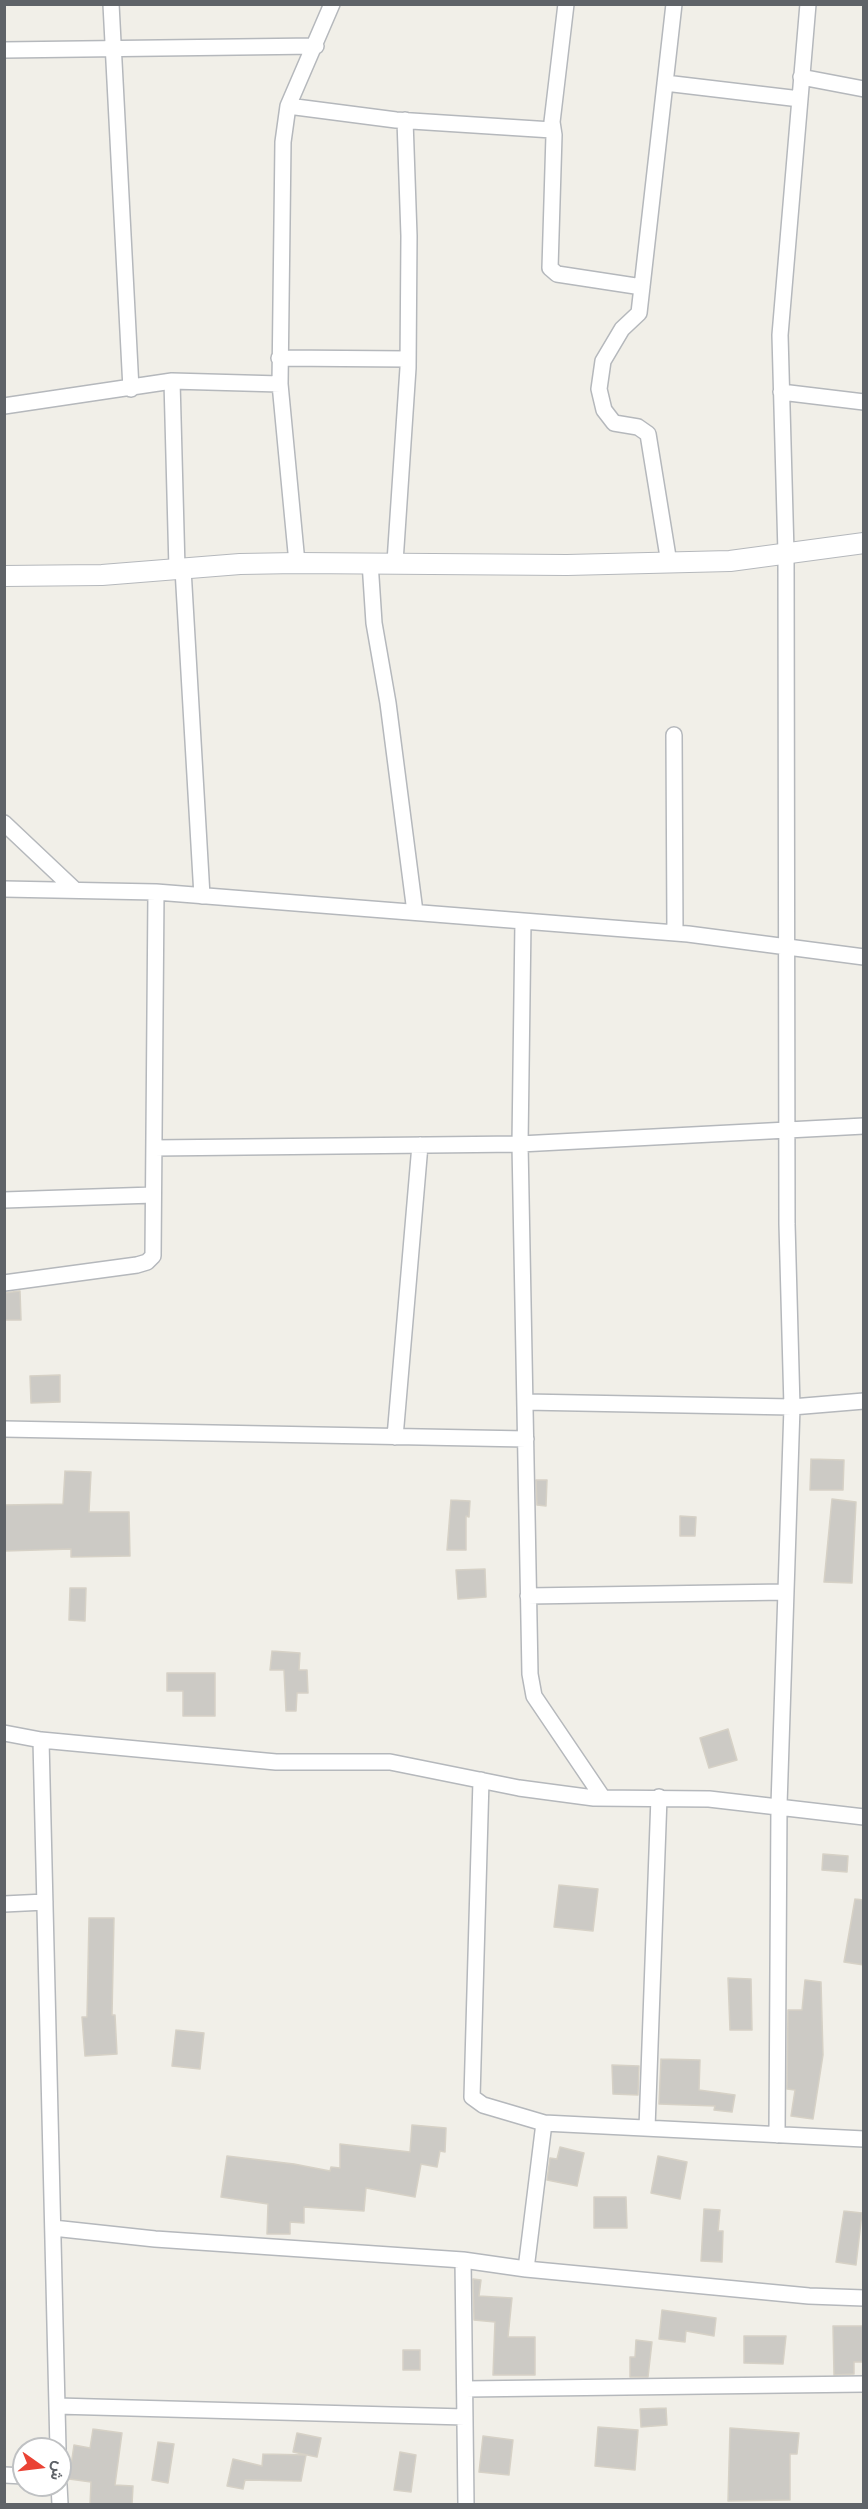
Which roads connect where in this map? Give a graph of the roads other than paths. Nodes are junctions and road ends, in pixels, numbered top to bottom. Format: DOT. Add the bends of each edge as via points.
graph roads {
  1 [pos="111,4"];
  2 [pos="332,4"];
  3 [pos="566,4"];
  4 [pos="674,4"];
  5 [pos="807,4"];
  6 [pos="113,46"];
  7 [pos="316,46"];
  8 [pos="4,50"];
  9 [pos="801,77"];
  10 [pos="665,83"];
  11 [pos="864,89"];
  12 [pos="800,99"];
  13 [pos="288,106"];
  14 [pos="405,120"];
  15 [pos="552,130"];
  16 [pos="642,286"];
  17 [pos="279,358"];
  18 [pos="408,359"];
  19 [pos="172,381"];
  20 [pos="280,384"];
  21 [pos="131,390"];
  22 [pos="781,392"];
  23 [pos="864,402"];
  24 [pos="4,406"];
  25 [pos="864,543"];
  26 [pos="786,554"];
  27 [pos="370,562"];
  28 [pos="395,562"];
  29 [pos="669,562"];
  30 [pos="297,563"];
  31 [pos="180,569"];
  32 [pos="4,576"];
  33 [pos="674,735"];
  34 [pos="4,823"];
  35 [pos="4,889"];
  36 [pos="75,890"];
  37 [pos="156,892"];
  38 [pos="202,896"];
  39 [pos="415,912"];
  40 [pos="523,921"];
  41 [pos="675,933"];
  42 [pos="788,947"];
  43 [pos="864,957"];
  44 [pos="864,1125"];
  45 [pos="787,1129"];
  46 [pos="520,1144"];
  47 [pos="420,1145"];
  48 [pos="154,1148"];
  49 [pos="153,1195"];
  50 [pos="4,1200"];
  51 [pos="4,1283"];
  52 [pos="864,1401"];
  53 [pos="525,1402"];
  54 [pos="792,1407"];
  55 [pos="4,1429"];
  56 [pos="395,1437"];
  57 [pos="525,1439"];
  58 [pos="785,1592"];
  59 [pos="528,1596"];
  60 [pos="4,1733"];
  61 [pos="41,1740"];
  62 [pos="481,1780"];
  63 [pos="659,1797"];
  64 [pos="603,1798"];
  65 [pos="779,1805"];
  66 [pos="864,1817"];
  67 [pos="45,1902"];
  68 [pos="4,1904"];
  69 [pos="544,2123"];
  70 [pos="647,2128"];
  71 [pos="777,2135"];
  72 [pos="864,2139"];
  73 [pos="53,2228"];
  74 [pos="463,2260"];
  75 [pos="526,2270"];
  76 [pos="864,2298"];
  77 [pos="864,2384"];
  78 [pos="465,2389"];
  79 [pos="57,2406"];
  80 [pos="465,2417"];
  81 [pos="58,2437"];
  82 [pos="466,2505"];
  1 -- 6 [label="street"];
  2 -- 7 [label="street"];
  3 -- 15 [label="street"];
  4 -- 10 [label="street"];
  5 -- 9 [label="street"];
  6 -- 7 [label="street"];
  6 -- 8 [label="street"];
  6 -- 21 [label="street"];
  7 -- 13 [label="street"];
  9 -- 11 [label="street"];
  9 -- 12 [label="street"];
  10 -- 12 [label="street"];
  10 -- 16 [label="street"];
  12 -- 22 [label="street" via="780,335"];
  13 -- 14 [label="street"];
  13 -- 17 [label="street" via="283,142"];
  14 -- 15 [label="street"];
  14 -- 18 [label="street"];
  15 -- 16 [label="street" via="555,135 550,268 557,274"];
  16 -- 29 [label="street" via="639,313 616,338 603,361 599,389 604,410 614,423 638,427 648,434"];
  17 -- 18 [label="street"];
  17 -- 20 [label="street"];
  18 -- 28 [label="street"];
  19 -- 20 [label="street"];
  19 -- 21 [label="street"];
  19 -- 31 [label="street"];
  20 -- 30 [label="street"];
  21 -- 24 [label="street"];
  22 -- 23 [label="street"];
  22 -- 26 [label="street"];
  25 -- 26 [label="street"];
  26 -- 29 [label="street" via="730,561"];
  26 -- 42 [label="street" via="784,847"];
  27 -- 28 [label="street"];
  27 -- 30 [label="street"];
  27 -- 39 [label="street" via="374,623"];
  28 -- 29 [label="street"];
  30 -- 31 [label="street"];
  31 -- 32 [label="street"];
  31 -- 38 [label="street"];
  33 -- 41 [label="street"];
  34 -- 36 [label="street"];
  35 -- 36 [label="street"];
  36 -- 37 [label="street"];
  37 -- 38 [label="street"];
  37 -- 48 [label="street"];
  38 -- 39 [label="street"];
  39 -- 40 [label="street"];
  40 -- 41 [label="street"];
  40 -- 46 [label="street"];
  41 -- 42 [label="street"];
  42 -- 43 [label="street"];
  42 -- 45 [label="street"];
  44 -- 45 [label="street"];
  45 -- 46 [label="street"];
  45 -- 54 [label="street"];
  46 -- 47 [label="street"];
  46 -- 53 [label="street"];
  47 -- 48 [label="street"];
  47 -- 56 [label="street"];
  48 -- 49 [label="street"];
  49 -- 50 [label="street"];
  49 -- 51 [label="street" via="153,1256 147,1262"];
  52 -- 54 [label="street"];
  53 -- 54 [label="street"];
  53 -- 57 [label="street"];
  54 -- 58 [label="street"];
  55 -- 56 [label="street"];
  56 -- 57 [label="street"];
  57 -- 59 [label="street"];
  58 -- 59 [label="street"];
  58 -- 65 [label="street"];
  59 -- 64 [label="street" via="534,1696"];
  60 -- 61 [label="street"];
  61 -- 62 [label="street" via="276,1762 390,1762"];
  61 -- 67 [label="street"];
  62 -- 64 [label="street"];
  62 -- 69 [label="street" via="470,2090 472,2097 483,2104"];
  63 -- 64 [label="street"];
  63 -- 65 [label="street"];
  63 -- 70 [label="street"];
  65 -- 66 [label="street"];
  65 -- 71 [label="street"];
  67 -- 68 [label="street"];
  67 -- 73 [label="street"];
  69 -- 70 [label="street"];
  69 -- 75 [label="street"];
  70 -- 71 [label="street"];
  71 -- 72 [label="street"];
  73 -- 74 [label="street" via="155,2239"];
  73 -- 79 [label="street"];
  74 -- 75 [label="street"];
  74 -- 78 [label="street"];
  75 -- 76 [label="street"];
  77 -- 78 [label="street"];
  78 -- 80 [label="street"];
  79 -- 80 [label="street"];
  79 -- 81 [label="street"];
  80 -- 82 [label="street"];
}
